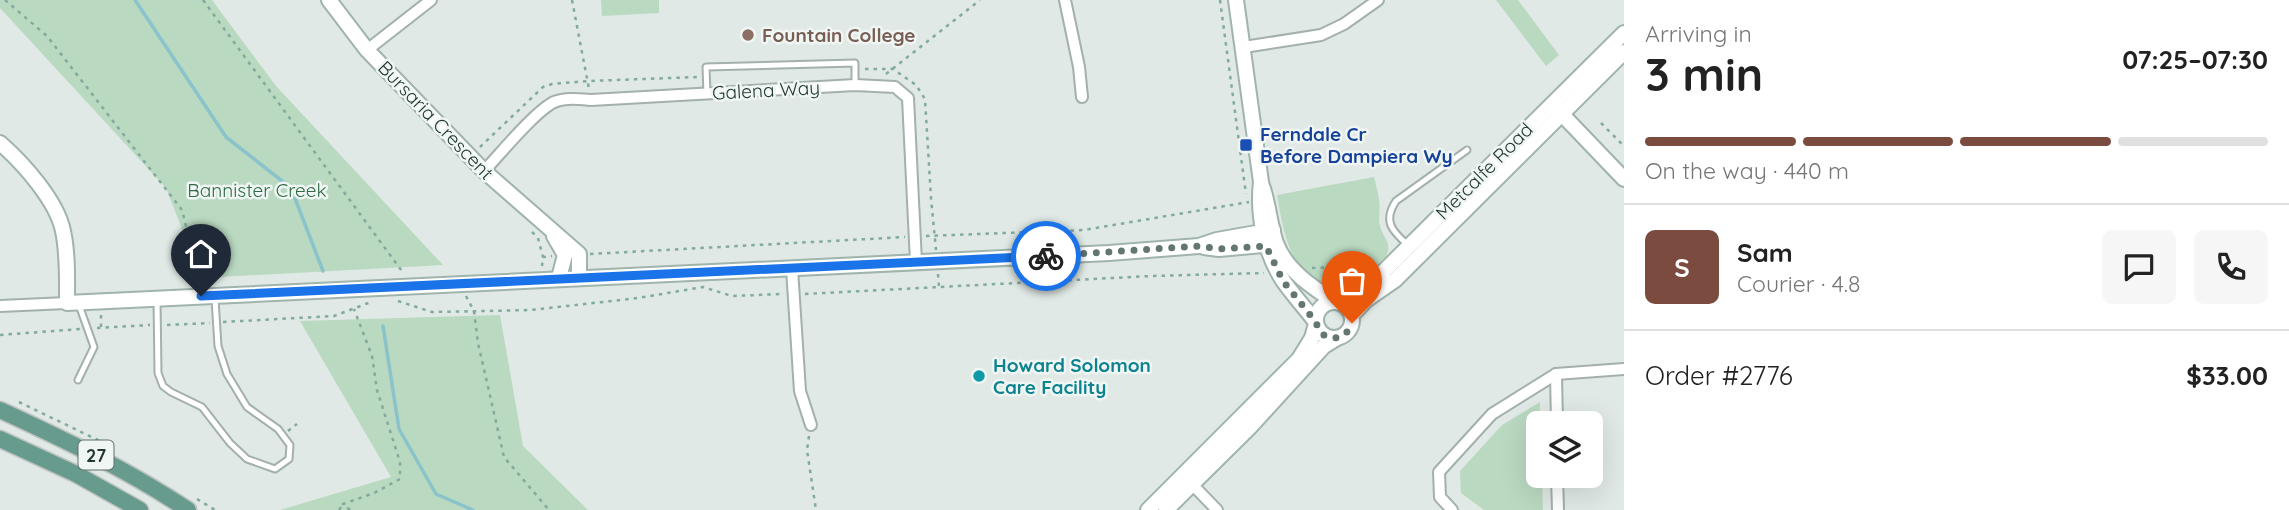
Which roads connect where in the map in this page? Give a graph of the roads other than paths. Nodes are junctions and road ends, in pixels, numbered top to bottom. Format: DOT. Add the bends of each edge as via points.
graph roads {
  1 [pos="329,0"];
  2 [pos="431,0"];
  3 [pos="1065,0"];
  4 [pos="1236,0"];
  5 [pos="1378,0"];
  6 [pos="1624,33"];
  7 [pos="1244,47"];
  8 [pos="366,50"];
  9 [pos="1624,52"];
  10 [pos="855,85"];
  11 [pos="707,94"];
  12 [pos="1082,97"];
  13 [pos="1557,109"];
  14 [pos="0,144"];
  15 [pos="1467,150"];
  16 [pos="484,171"];
  17 [pos="1624,179"];
  18 [pos="1270,238"];
  19 [pos="1414,251"];
  20 [pos="572,255"];
  21 [pos="916,262"];
  22 [pos="792,268"];
  23 [pos="579,277"];
  24 [pos="559,278"];
  25 [pos="208,296"];
  26 [pos="157,298"];
  27 [pos="73,302"];
  28 [pos="1336,302"];
  29 [pos="0,306"];
  30 [pos="1352,315"];
  31 [pos="1316,323"];
  32 [pos="1337,338"];
  33 [pos="1624,369"];
  34 [pos="1556,373"];
  35 [pos="78,380"];
  36 [pos="0,410"];
  37 [pos="1556,411"];
  38 [pos="811,425"];
  39 [pos="0,439"];
  40 [pos="1187,480"];
  41 [pos="1557,488"];
  42 [pos="140,510"];
  43 [pos="188,510"];
  44 [pos="1147,510"];
  45 [pos="1166,510"];
  46 [pos="1217,510"];
  47 [pos="1452,510"];
  48 [pos="1558,510"];
  1 -- 8 [label="street, Bursaria Crescent"];
  2 -- 8 [label="street"];
  3 -- 12 [label="street"];
  4 -- 7 [label="street"];
  5 -- 7 [label="street" via="1321,34"];
  6 -- 13 [label="street, Metcalfe Road"];
  7 -- 18 [label="street"];
  8 -- 16 [label="street, Bursaria Crescent"];
  9 -- 13 [label="street, Metcalfe Road"];
  10 -- 11 [label="street, Galena Way"];
  10 -- 11 [label="lane" via="855,63 706,67"];
  10 -- 21 [label="street, Galena Way" via="895,87 908,99"];
  11 -- 16 [label="street, Galena Way" via="562,99 537,115"];
  13 -- 17 [label="street"];
  13 -- 19 [label="street, Metcalfe Road"];
  14 -- 27 [label="street" via="57,212"];
  15 -- 19 [label="lane" via="1390,210 1395,233"];
  16 -- 20 [label="street, Bursaria Crescent"];
  18 -- 21 [label="street" via="1219,249 1199,246"];
  18 -- 28 [label="street" via="1295,272"];
  18 -- 31 [label="street" via="1283,281"];
  19 -- 28 [label="street, Metcalfe Road" via="1353,296"];
  19 -- 30 [label="street, Metcalfe Road" via="1395,279"];
  20 -- 23 [label="street"];
  20 -- 24 [label="street"];
  21 -- 22 [label="street"];
  22 -- 23 [label="street"];
  22 -- 38 [label="street" via="800,391"];
  23 -- 24 [label="street"];
  24 -- 25 [label="street"];
  25 -- 26 [label="street"];
  25 -- 26 [label="lane" via="218,346 234,388 247,407 278,429 290,445 289,459 275,469 247,459 202,407 163,386 158,373"];
  26 -- 27 [label="street"];
  27 -- 29 [label="street"];
  27 -- 35 [label="lane" via="94,347"];
  28 -- 30 [label="street"];
  28 -- 31 [label="street, Metcalfe Road" via="1318,310"];
  30 -- 32 [label="street, Metcalfe Road" via="1350,329"];
  31 -- 32 [label="street" via="1326,337"];
  31 -- 40 [label="street, Metcalfe Road" via="1299,359"];
  32 -- 40 [label="street, Metcalfe Road" via="1324,346 1250,427"];
  33 -- 34 [label="street"];
  34 -- 37 [label="street"];
  34 -- 47 [label="street" via="1492,414 1438,472 1440,497"];
  36 -- 43 [label="main road, 27" via="87,450"];
  39 -- 42 [label="main road, 27"];
  40 -- 44 [label="street, Metcalfe Road"];
  40 -- 45 [label="street, Metcalfe Road"];
  40 -- 46 [label="street"];
  41 -- 48 [label="street"];
}
